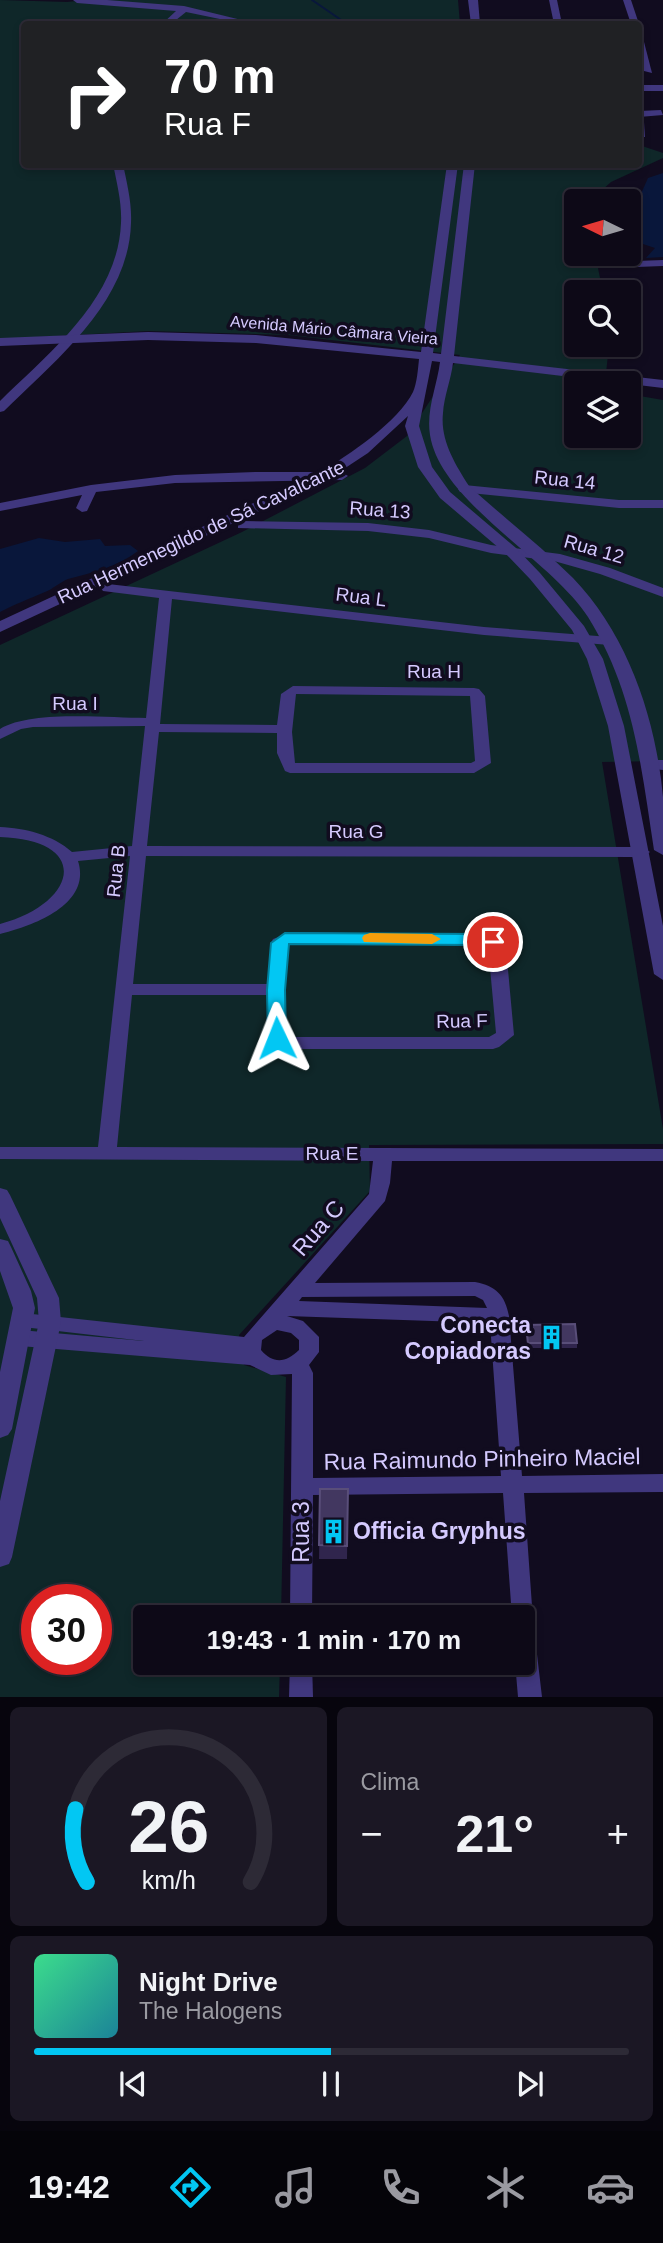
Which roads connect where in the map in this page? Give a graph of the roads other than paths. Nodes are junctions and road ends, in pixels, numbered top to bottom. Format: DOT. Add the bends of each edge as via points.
graph roads {
  1 [pos="77,0"];
  2 [pos="473,0"];
  3 [pos="553,0"];
  4 [pos="627,0"];
  5 [pos="184,9"];
  6 [pos="170,21"];
  7 [pos="240,21"];
  8 [pos="476,21"];
  9 [pos="557,21"];
  10 [pos="634,21"];
  11 [pos="642,48"];
  12 [pos="649,71"];
  13 [pos="642,88"];
  14 [pos="663,88"];
  15 [pos="119,168"];
  16 [pos="452,168"];
  17 [pos="470,168"];
  18 [pos="663,263"];
  19 [pos="641,264"];
  20 [pos="71,338"];
  21 [pos="0,342"];
  22 [pos="59,348"];
  23 [pos="0,352"];
  24 [pos="425,361"];
  25 [pos="446,364"];
  26 [pos="564,382"];
  27 [pos="663,384"];
  28 [pos="419,392"];
  29 [pos="641,392"];
  30 [pos="663,395"];
  31 [pos="0,408"];
  32 [pos="412,426"];
  33 [pos="325,475"];
  34 [pos="342,477"];
  35 [pos="91,489"];
  36 [pos="464,489"];
  37 [pos="663,504"];
  38 [pos="0,507"];
  39 [pos="82,508"];
  40 [pos="243,525"];
  41 [pos="511,551"];
  42 [pos="537,553"];
  43 [pos="108,588"];
  44 [pos="663,593"];
  45 [pos="166,595"];
  46 [pos="0,627"];
  47 [pos="0,638"];
  48 [pos="586,640"];
  49 [pos="610,641"];
  50 [pos="152,725"];
  51 [pos="285,729"];
  52 [pos="0,735"];
  53 [pos="656,765"];
  54 [pos="0,832"];
  55 [pos="662,842"];
  56 [pos="139,851"];
  57 [pos="642,852"];
  58 [pos="70,857"];
  59 [pos="0,929"];
  60 [pos="663,974"];
  61 [pos="124,989"];
  62 [pos="276,990"];
  63 [pos="107,1152"];
  64 [pos="0,1153"];
  65 [pos="383,1153"];
  66 [pos="663,1155"];
  67 [pos="0,1195"];
  68 [pos="0,1247"];
  69 [pos="297,1290"];
  70 [pos="283,1308"];
  71 [pos="320,1309"];
  72 [pos="499,1316"];
  73 [pos="267,1325"];
  74 [pos="21,1329"];
  75 [pos="48,1331"];
  76 [pos="306,1333"];
  77 [pos="253,1351"];
  78 [pos="298,1365"];
  79 [pos="0,1429"];
  80 [pos="663,1483"];
  81 [pos="511,1485"];
  82 [pos="301,1487"];
  83 [pos="0,1557"];
  84 [pos="301,1605"];
  85 [pos="522,1605"];
  86 [pos="301,1675"];
  87 [pos="528,1675"];
  88 [pos="301,1697"];
  89 [pos="530,1697"];
  1 -- 5 [label="street"];
  2 -- 8 [label="street"];
  3 -- 9 [label="street"];
  4 -- 10 [label="street"];
  5 -- 6 [label="street"];
  5 -- 7 [label="street"];
  11 -- 12 [label="street"];
  13 -- 14 [label="street"];
  15 -- 20 [label="street" via="125,238 103,295"];
  16 -- 24 [label="street"];
  17 -- 25 [label="street"];
  18 -- 19 [label="street"];
  20 -- 21 [label="street, Avenida Mário Câmara Vieira"];
  20 -- 22 [label="street"];
  20 -- 24 [label="street, Avenida Mário Câmara Vieira" via="256,339"];
  22 -- 23 [label="street, Avenida Mário Câmara Vieira"];
  22 -- 24 [label="street, Avenida Mário Câmara Vieira" via="252,349"];
  22 -- 31 [label="street"];
  24 -- 25 [label="street, Avenida Mário Câmara Vieira"];
  24 -- 28 [label="street"];
  25 -- 26 [label="street, Avenida Mário Câmara Vieira"];
  25 -- 27 [label="street, Avenida Mário Câmara Vieira"];
  25 -- 36 [label="street" via="435,429"];
  28 -- 32 [label="street"];
  28 -- 33 [label="street, Rua Hermenegildo de Sá Cavalcante" via="374,443"];
  29 -- 30 [label="street"];
  32 -- 34 [label="street, Rua Hermenegildo de Sá Cavalcante"];
  32 -- 41 [label="street" via="425,467 445,495"];
  33 -- 34 [label="street"];
  33 -- 35 [label="street" via="175,480"];
  33 -- 46 [label="street, Rua Hermenegildo de Sá Cavalcante"];
  34 -- 40 [label="street, Rua Hermenegildo de Sá Cavalcante"];
  35 -- 38 [label="street"];
  35 -- 39 [label="street"];
  36 -- 37 [label="street, Rua 14"];
  36 -- 42 [label="street"];
  40 -- 41 [label="street, Rua 13" via="390,529"];
  40 -- 43 [label="street, Rua Hermenegildo de Sá Cavalcante"];
  41 -- 42 [label="street, Rua 12"];
  41 -- 48 [label="street"];
  42 -- 44 [label="street, Rua 12" via="606,571"];
  42 -- 49 [label="street" via="568,582"];
  43 -- 45 [label="street, Rua L"];
  43 -- 47 [label="street, Rua Hermenegildo de Sá Cavalcante"];
  45 -- 48 [label="street, Rua L"];
  45 -- 50 [label="street, Rua B"];
  48 -- 49 [label="street, Rua L"];
  48 -- 57 [label="street" via="616,726"];
  49 -- 53 [label="street"];
  50 -- 51 [label="street"];
  50 -- 52 [label="street, Rua I" via="27,723"];
  50 -- 56 [label="street, Rua B"];
  51 -- 51 [label="street, Rua H" via="290,768 474,768 483,763 478,696 469,690 293,690 288,694"];
  53 -- 55 [label="street"];
  54 -- 58 [label="street" via="45,841"];
  56 -- 57 [label="street, Rua G"];
  56 -- 58 [label="street, Rua G"];
  56 -- 61 [label="street, Rua B"];
  57 -- 60 [label="street"];
  58 -- 59 [label="street" via="72,873 62,897 37,916"];
  61 -- 62 [label="street"];
  61 -- 63 [label="street, Rua B"];
  62 -- 62 [label="street, Rua F" via="277,1038 284,1044 493,1043 505,1035 498,948 488,940 285,939 279,943"];
  63 -- 64 [label="street, Rua E"];
  63 -- 65 [label="street, Rua E"];
  65 -- 66 [label="street, Rua E"];
  65 -- 69 [label="street, Rua C" via="378,1196"];
  67 -- 75 [label="street" via="48,1298"];
  68 -- 74 [label="street" via="23,1301"];
  69 -- 70 [label="street, Rua C"];
  69 -- 72 [label="street" via="475,1289 491,1294"];
  70 -- 71 [label="street"];
  70 -- 73 [label="street, Rua C"];
  71 -- 72 [label="street"];
  71 -- 76 [label="street"];
  72 -- 81 [label="street"];
  73 -- 76 [label="street" via="286,1323"];
  73 -- 77 [label="street" via="259,1330"];
  74 -- 75 [label="street"];
  74 -- 79 [label="street"];
  75 -- 77 [label="street"];
  75 -- 83 [label="street"];
  76 -- 78 [label="street" via="309,1352"];
  77 -- 78 [label="street" via="270,1368"];
  78 -- 82 [label="street, Rua 3" via="303,1373"];
  80 -- 81 [label="street, Rua Raimundo Pinheiro Maciel"];
  81 -- 82 [label="street, Rua Raimundo Pinheiro Maciel"];
  81 -- 85 [label="street"];
  82 -- 84 [label="street, Rua 3"];
  86 -- 88 [label="street"];
  87 -- 89 [label="street"];
}
